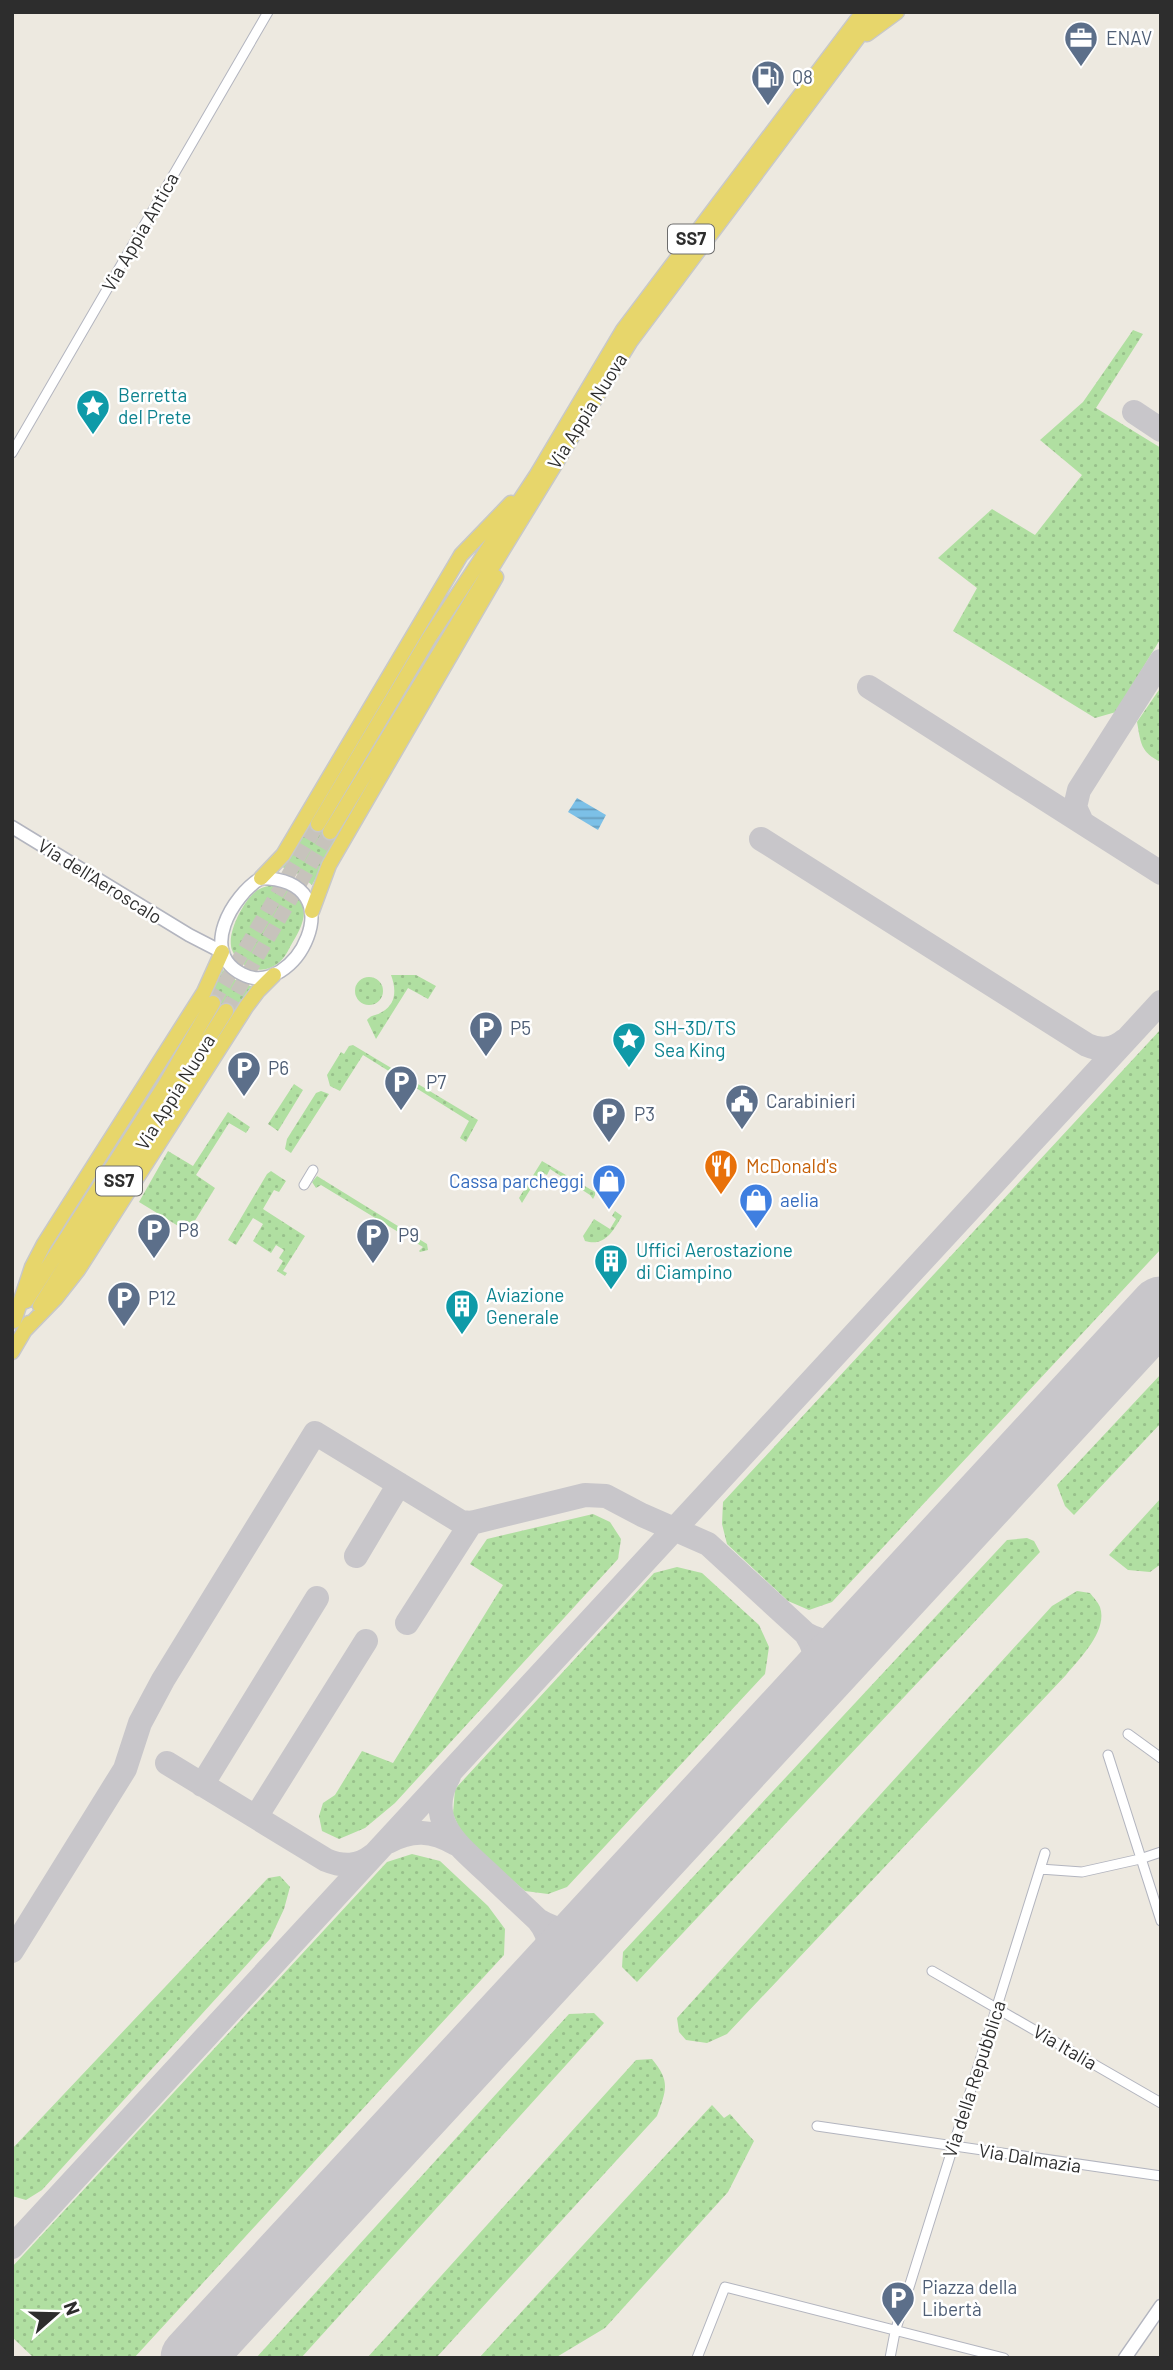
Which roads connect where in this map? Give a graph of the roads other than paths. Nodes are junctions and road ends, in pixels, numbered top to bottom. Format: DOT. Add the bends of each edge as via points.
graph roads {
  1 [pos="268,12"];
  2 [pos="863,12"];
  3 [pos="877,12"];
  4 [pos="897,12"];
  5 [pos="839,62"];
  6 [pos="12,453"];
  7 [pos="537,483"];
  8 [pos="12,827"];
  9 [pos="324,828"];
  10 [pos="261,878"];
  11 [pos="312,911"];
  12 [pos="226,922"];
  13 [pos="189,935"];
  14 [pos="222,953"];
  15 [pos="274,975"];
  16 [pos="219,1007"];
  17 [pos="313,1171"];
  18 [pos="304,1185"];
  19 [pos="17,1325"];
  20 [pos="12,1352"];
  21 [pos="1128,1734"];
  22 [pos="1108,1755"];
  23 [pos="1161,1758"];
  24 [pos="1161,1852"];
  25 [pos="1045,1853"];
  26 [pos="1140,1859"];
  27 [pos="1040,1869"];
  28 [pos="1161,1921"];
  29 [pos="932,1971"];
  30 [pos="998,2007"];
  31 [pos="1161,2103"];
  32 [pos="817,2126"];
  33 [pos="952,2146"];
  34 [pos="1161,2176"];
  35 [pos="1161,2306"];
  36 [pos="895,2332"];
  37 [pos="890,2356"];
  38 [pos="697,2358"];
  39 [pos="1004,2358"];
  40 [pos="1125,2358"];
  1 -- 6 [label="street, Via Appia Antica"];
  2 -- 7 [label="main road, Via Appia Nuova / SS7" via="623,330"];
  3 -- 5 [label="main road, Via Appia Nuova / SS7"];
  4 -- 5 [label="main road"];
  5 -- 7 [label="main road, Via Appia Nuova / SS7" via="630,342"];
  7 -- 9 [label="main road, Via Appia Nuova / SS7"];
  7 -- 10 [label="main road" via="461,555 283,855"];
  7 -- 11 [label="main road" via="508,556 329,865"];
  8 -- 13 [label="street, Via dell'Aeroscalo"];
  10 -- 11 [label="street" via="294,885"];
  10 -- 12 [label="street" via="245,889"];
  11 -- 15 [label="street" via="308,936 291,962"];
  12 -- 13 [label="street" via="208,935"];
  12 -- 14 [label="street"];
  13 -- 14 [label="street, Via dell'Aeroscalo"];
  14 -- 15 [label="street" via="244,975"];
  14 -- 19 [label="main road" via="204,992 44,1244 32,1267"];
  15 -- 19 [label="main road" via="246,1007 78,1270 64,1289"];
  16 -- 19 [label="main road, Via Appia Nuova / SS7"];
  17 -- 18 [label="street"];
  19 -- 20 [label="main road, Via Appia Nuova / SS7"];
  21 -- 23 [label="street"];
  22 -- 26 [label="street"];
  24 -- 26 [label="street"];
  25 -- 27 [label="street, Via della Repubblica"];
  26 -- 27 [label="street" via="1082,1872"];
  26 -- 28 [label="street"];
  27 -- 30 [label="street, Via della Repubblica"];
  29 -- 30 [label="street, Via Italia"];
  30 -- 31 [label="street, Via Italia"];
  30 -- 33 [label="street, Via della Repubblica"];
  32 -- 33 [label="street, Via Dalmazia"];
  33 -- 34 [label="street, Via Dalmazia"];
  33 -- 36 [label="street, Via della Repubblica"];
  35 -- 40 [label="street"];
  36 -- 37 [label="street"];
  36 -- 38 [label="street" via="725,2287"];
  36 -- 39 [label="street"];
}
